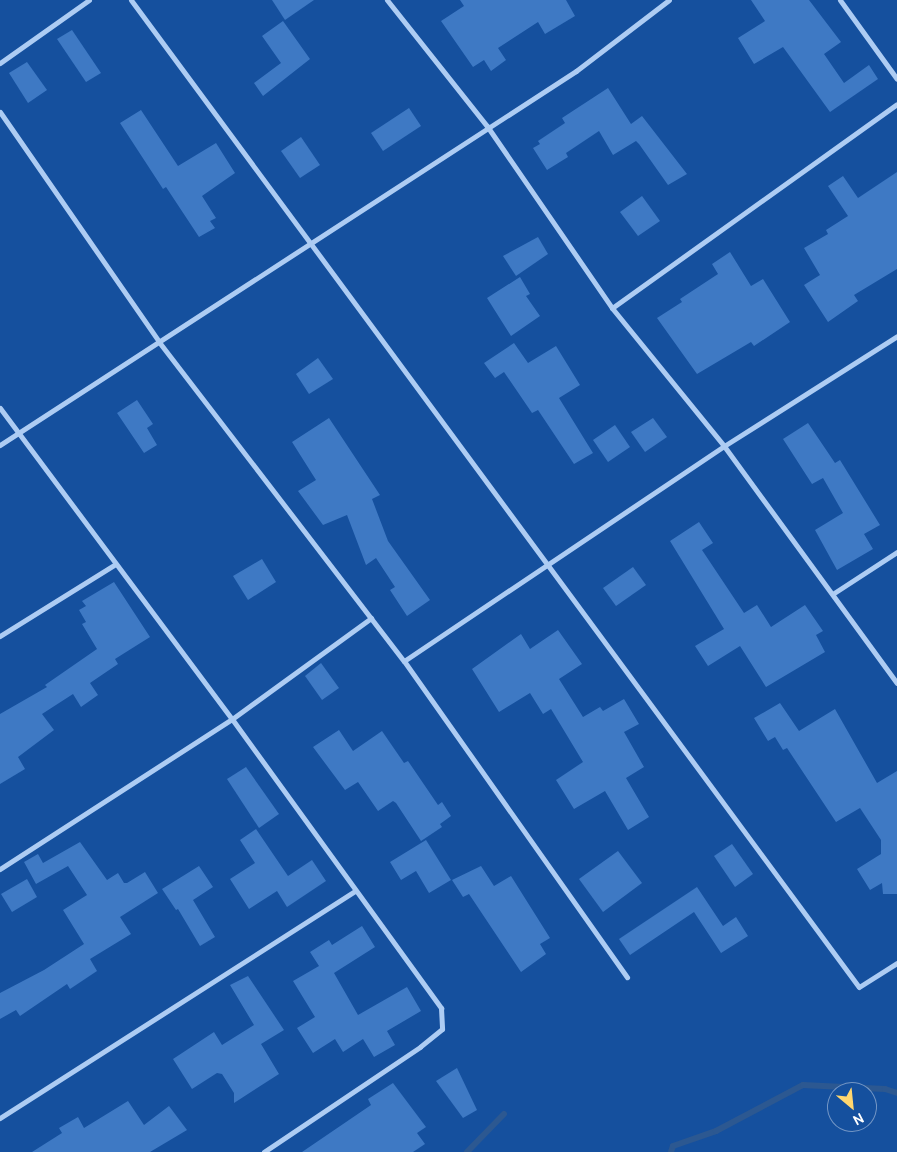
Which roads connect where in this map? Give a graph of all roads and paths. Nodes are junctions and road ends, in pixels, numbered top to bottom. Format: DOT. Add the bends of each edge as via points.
graph roads {
  1 [pos="89,0"];
  2 [pos="131,0"];
  3 [pos="387,0"];
  4 [pos="669,0"];
  5 [pos="840,0"];
  6 [pos="0,63"];
  7 [pos="897,79"];
  8 [pos="897,104"];
  9 [pos="0,112"];
  10 [pos="487,126"];
  11 [pos="311,244"];
  12 [pos="612,308"];
  13 [pos="897,336"];
  14 [pos="159,342"];
  15 [pos="0,408"];
  16 [pos="18,433"];
  17 [pos="0,444"];
  18 [pos="724,446"];
  19 [pos="897,552"];
  20 [pos="550,564"];
  21 [pos="114,565"];
  22 [pos="834,593"];
  23 [pos="371,618"];
  24 [pos="0,636"];
  25 [pos="404,661"];
  26 [pos="897,683"];
  27 [pos="232,719"];
  28 [pos="0,869"];
  29 [pos="355,891"];
  30 [pos="897,962"];
  31 [pos="627,977"];
  32 [pos="0,1118"];
  33 [pos="264,1152"];
  1 -- 6 [label="street"];
  2 -- 11 [label="street"];
  3 -- 10 [label="street"];
  4 -- 10 [label="street" via="576,70"];
  5 -- 7 [label="street"];
  8 -- 12 [label="street"];
  9 -- 14 [label="street"];
  10 -- 11 [label="street"];
  10 -- 12 [label="street"];
  11 -- 14 [label="street"];
  11 -- 20 [label="street"];
  12 -- 18 [label="street"];
  13 -- 18 [label="street"];
  14 -- 16 [label="street"];
  14 -- 23 [label="street"];
  15 -- 16 [label="street"];
  16 -- 17 [label="street"];
  16 -- 21 [label="street"];
  18 -- 20 [label="street"];
  18 -- 22 [label="street"];
  19 -- 22 [label="street"];
  20 -- 25 [label="street"];
  20 -- 30 [label="street" via="859,987"];
  21 -- 24 [label="street"];
  21 -- 27 [label="street"];
  22 -- 26 [label="street"];
  23 -- 25 [label="street"];
  23 -- 27 [label="street"];
  25 -- 31 [label="street"];
  27 -- 28 [label="street"];
  27 -- 29 [label="street"];
  29 -- 32 [label="street"];
  29 -- 33 [label="street" via="430,990 441,1008 442,1029"];
}
